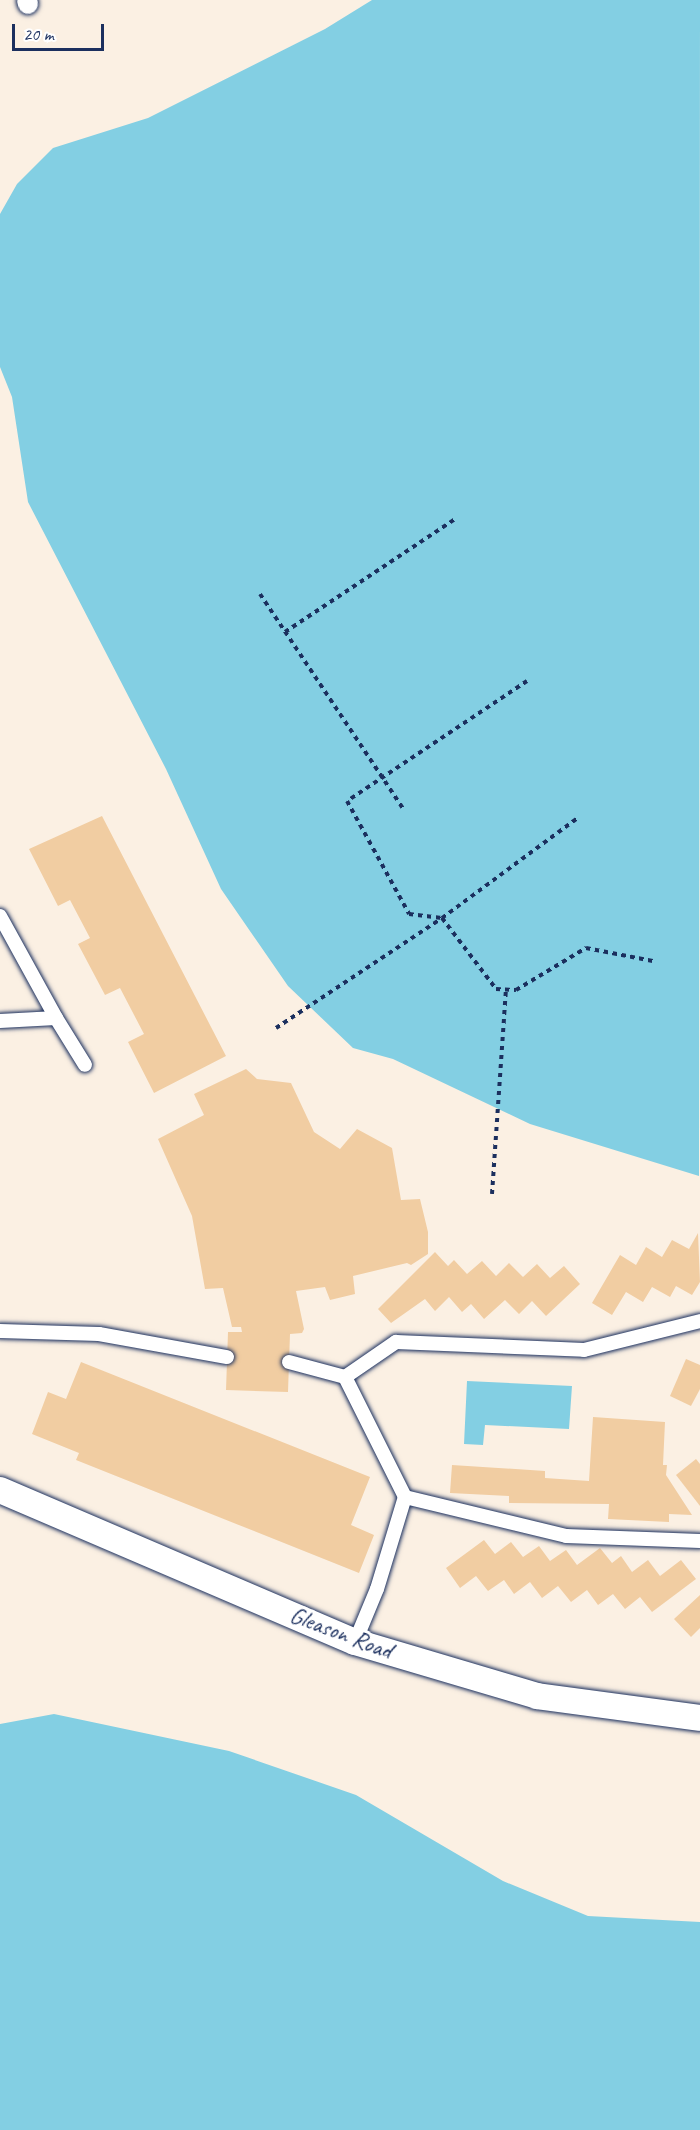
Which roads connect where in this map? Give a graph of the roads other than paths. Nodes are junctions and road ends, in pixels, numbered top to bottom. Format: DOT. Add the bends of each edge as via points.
graph roads {
  1 [pos="0,915"];
  2 [pos="56,1018"];
  3 [pos="0,1022"];
  4 [pos="85,1065"];
  5 [pos="700,1321"];
  6 [pos="0,1331"];
  7 [pos="227,1357"];
  8 [pos="289,1362"];
  9 [pos="345,1377"];
  10 [pos="0,1490"];
  11 [pos="405,1497"];
  12 [pos="700,1541"];
  13 [pos="355,1642"];
  14 [pos="700,1718"];
  1 -- 2 [label="lane"];
  2 -- 3 [label="lane"];
  2 -- 4 [label="lane"];
  5 -- 9 [label="lane" via="584,1350 396,1342"];
  6 -- 7 [label="lane" via="99,1334"];
  8 -- 9 [label="lane"];
  9 -- 11 [label="lane"];
  10 -- 13 [label="street, Gleason Road"];
  11 -- 12 [label="lane" via="566,1536"];
  11 -- 13 [label="lane" via="377,1589"];
  13 -- 14 [label="street, Gleason Road" via="537,1696"];
}
